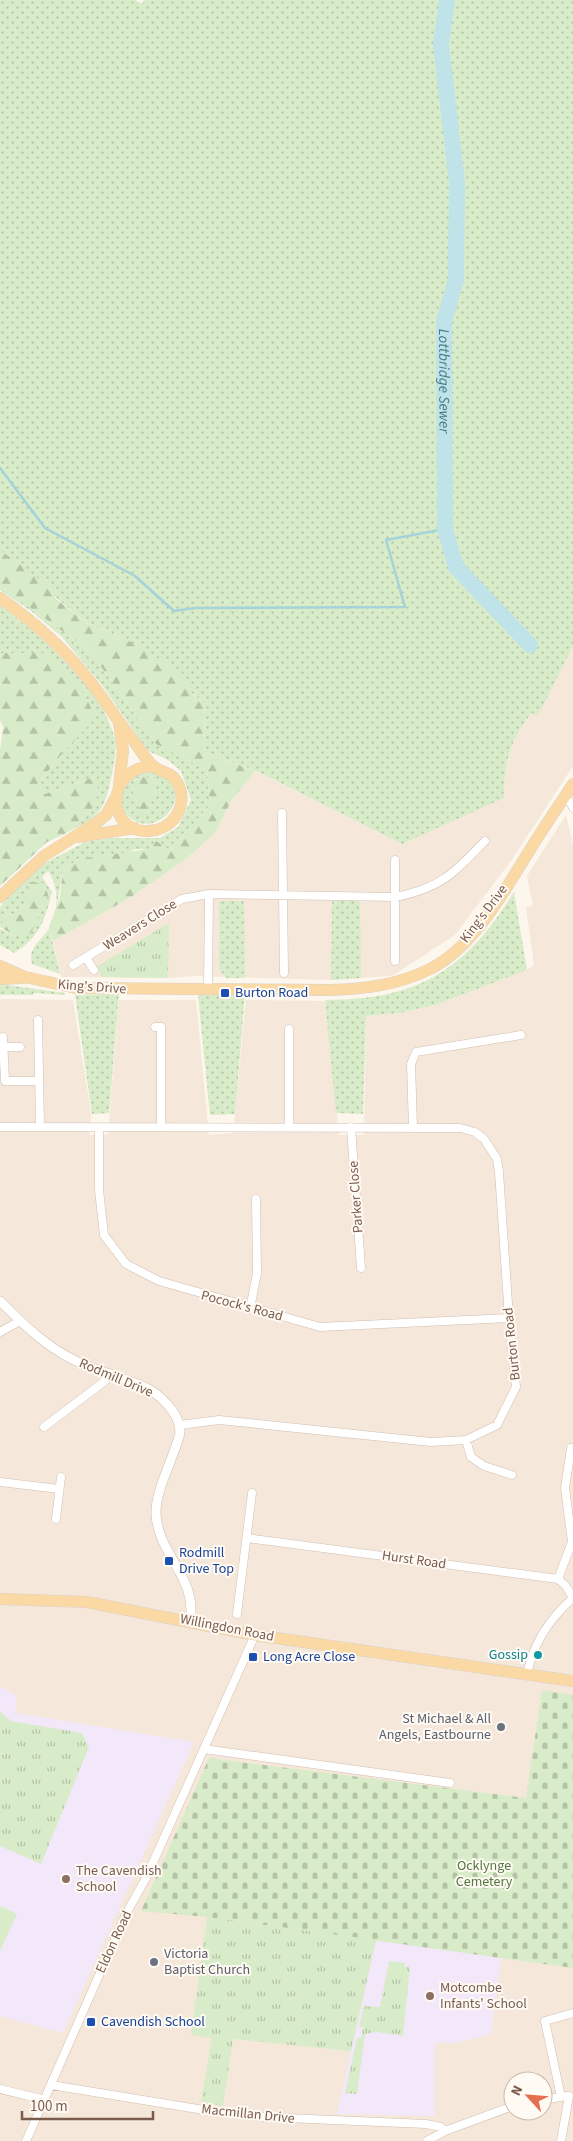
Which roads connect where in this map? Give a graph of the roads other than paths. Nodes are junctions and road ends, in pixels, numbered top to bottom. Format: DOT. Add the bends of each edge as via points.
graph roads {
  1 [pos="0,598"];
  2 [pos="119,724"];
  3 [pos="153,766"];
  4 [pos="573,784"];
  5 [pos="117,792"];
  6 [pos="564,798"];
  7 [pos="573,808"];
  8 [pos="282,813"];
  9 [pos="134,828"];
  10 [pos="72,838"];
  11 [pos="485,841"];
  12 [pos="395,860"];
  13 [pos="209,894"];
  14 [pos="283,896"];
  15 [pos="0,897"];
  16 [pos="396,897"];
  17 [pos="86,958"];
  18 [pos="395,961"];
  19 [pos="74,965"];
  20 [pos="0,966"];
  21 [pos="94,970"];
  22 [pos="284,973"];
  23 [pos="25,977"];
  24 [pos="0,979"];
  25 [pos="208,990"];
  26 [pos="38,1020"];
  27 [pos="155,1027"];
  28 [pos="289,1029"];
  29 [pos="521,1035"];
  30 [pos="3,1037"];
  31 [pos="3,1047"];
  32 [pos="20,1047"];
  33 [pos="39,1081"];
  34 [pos="40,1126"];
  35 [pos="0,1127"];
  36 [pos="99,1127"];
  37 [pos="161,1127"];
  38 [pos="290,1127"];
  39 [pos="351,1127"];
  40 [pos="413,1128"];
  41 [pos="256,1199"];
  42 [pos="361,1268"];
  43 [pos="0,1301"];
  44 [pos="250,1309"];
  45 [pos="509,1318"];
  46 [pos="20,1321"];
  47 [pos="0,1332"];
  48 [pos="109,1373"];
  49 [pos="180,1425"];
  50 [pos="44,1427"];
  51 [pos="466,1440"];
  52 [pos="572,1448"];
  53 [pos="512,1475"];
  54 [pos="61,1477"];
  55 [pos="0,1482"];
  56 [pos="59,1489"];
  57 [pos="252,1493"];
  58 [pos="56,1519"];
  59 [pos="247,1538"];
  60 [pos="558,1579"];
  61 [pos="573,1598"];
  62 [pos="0,1599"];
  63 [pos="237,1614"];
  64 [pos="190,1621"];
  65 [pos="255,1634"];
  66 [pos="527,1675"];
  67 [pos="573,1681"];
  68 [pos="204,1749"];
  69 [pos="450,1783"];
  70 [pos="573,2013"];
  71 [pos="51,2085"];
  72 [pos="0,2089"];
  73 [pos="568,2096"];
  74 [pos="553,2098"];
  75 [pos="45,2100"];
  76 [pos="503,2110"];
  77 [pos="445,2131"];
  78 [pos="26,2141"];
  79 [pos="426,2141"];
  80 [pos="561,2141"];
  1 -- 2 [label="main road" via="65,651"];
  2 -- 3 [label="main road"];
  2 -- 5 [label="main road" via="123,751"];
  3 -- 5 [label="main road" via="132,770 124,777"];
  3 -- 9 [label="main road" via="168,773 179,786 180,808 167,826 151,831"];
  4 -- 6 [label="main road, King's Drive"];
  5 -- 9 [label="main road" via="120,816"];
  5 -- 10 [label="main road" via="106,815"];
  6 -- 7 [label="street"];
  6 -- 25 [label="main road, King's Drive" via="489,912 456,951 431,969 403,980 362,989"];
  8 -- 14 [label="street"];
  9 -- 10 [label="main road"];
  10 -- 15 [label="main road" via="44,856"];
  11 -- 16 [label="street, Weavers Close" via="450,877 421,892"];
  12 -- 16 [label="street"];
  13 -- 14 [label="street, Weavers Close"];
  13 -- 17 [label="street, Weavers Close" via="182,899"];
  13 -- 25 [label="street"];
  14 -- 16 [label="street, Weavers Close"];
  14 -- 22 [label="street"];
  16 -- 18 [label="street"];
  17 -- 19 [label="street, Weavers Close"];
  17 -- 21 [label="street"];
  20 -- 23 [label="main road, King's Drive"];
  23 -- 24 [label="main road, King's Drive"];
  23 -- 25 [label="main road, King's Drive" via="76,988"];
  26 -- 33 [label="street"];
  27 -- 37 [label="street" via="161,1027"];
  28 -- 38 [label="street"];
  29 -- 40 [label="street" via="416,1052 410,1064"];
  30 -- 31 [label="street"];
  31 -- 32 [label="street"];
  31 -- 33 [label="street" via="4,1083"];
  33 -- 34 [label="street"];
  34 -- 35 [label="street, Burton Road"];
  34 -- 36 [label="street, Burton Road"];
  36 -- 37 [label="street, Burton Road"];
  36 -- 44 [label="street, Pocock's Road" via="99,1190 104,1235 126,1264 159,1281"];
  37 -- 38 [label="street, Burton Road"];
  38 -- 39 [label="street, Burton Road"];
  39 -- 40 [label="street, Burton Road"];
  39 -- 42 [label="street, Parker Close"];
  40 -- 45 [label="street, Burton Road" via="460,1128 475,1132 492,1148 499,1172"];
  41 -- 44 [label="street" via="257,1273"];
  43 -- 46 [label="street, Rodmill Drive"];
  44 -- 45 [label="street, Pocock's Road" via="320,1327"];
  45 -- 51 [label="street, Burton Road" via="516,1388 497,1425"];
  46 -- 47 [label="street"];
  46 -- 48 [label="street, Rodmill Drive" via="64,1355"];
  48 -- 49 [label="street, Rodmill Drive" via="158,1395"];
  48 -- 50 [label="street"];
  49 -- 51 [label="street, Burton Road" via="219,1420 431,1442"];
  49 -- 64 [label="street" via="156,1513 162,1538 192,1601"];
  51 -- 53 [label="street" via="471,1457 484,1466"];
  52 -- 60 [label="street" via="565,1488 571,1547"];
  54 -- 56 [label="street"];
  55 -- 56 [label="street"];
  56 -- 58 [label="street"];
  57 -- 59 [label="street"];
  59 -- 60 [label="street, Hurst Road"];
  59 -- 63 [label="street"];
  60 -- 61 [label="street"];
  61 -- 66 [label="street" via="547,1624 532,1654"];
  62 -- 64 [label="main road, Willingdon Road" via="87,1602"];
  64 -- 65 [label="main road, Willingdon Road"];
  65 -- 66 [label="main road, Willingdon Road"];
  65 -- 68 [label="street, Eldon Road"];
  66 -- 67 [label="main road, Willingdon Road"];
  68 -- 69 [label="street"];
  68 -- 71 [label="street, Eldon Road"];
  70 -- 73 [label="street" via="545,2021"];
  71 -- 75 [label="street, Eldon Road"];
  71 -- 77 [label="street, Macmillan Drive" via="255,2116 426,2124"];
  72 -- 75 [label="street"];
  73 -- 74 [label="street"];
  73 -- 80 [label="street"];
  75 -- 78 [label="street, Eldon Road"];
  76 -- 77 [label="street"];
  77 -- 79 [label="street"];
}
